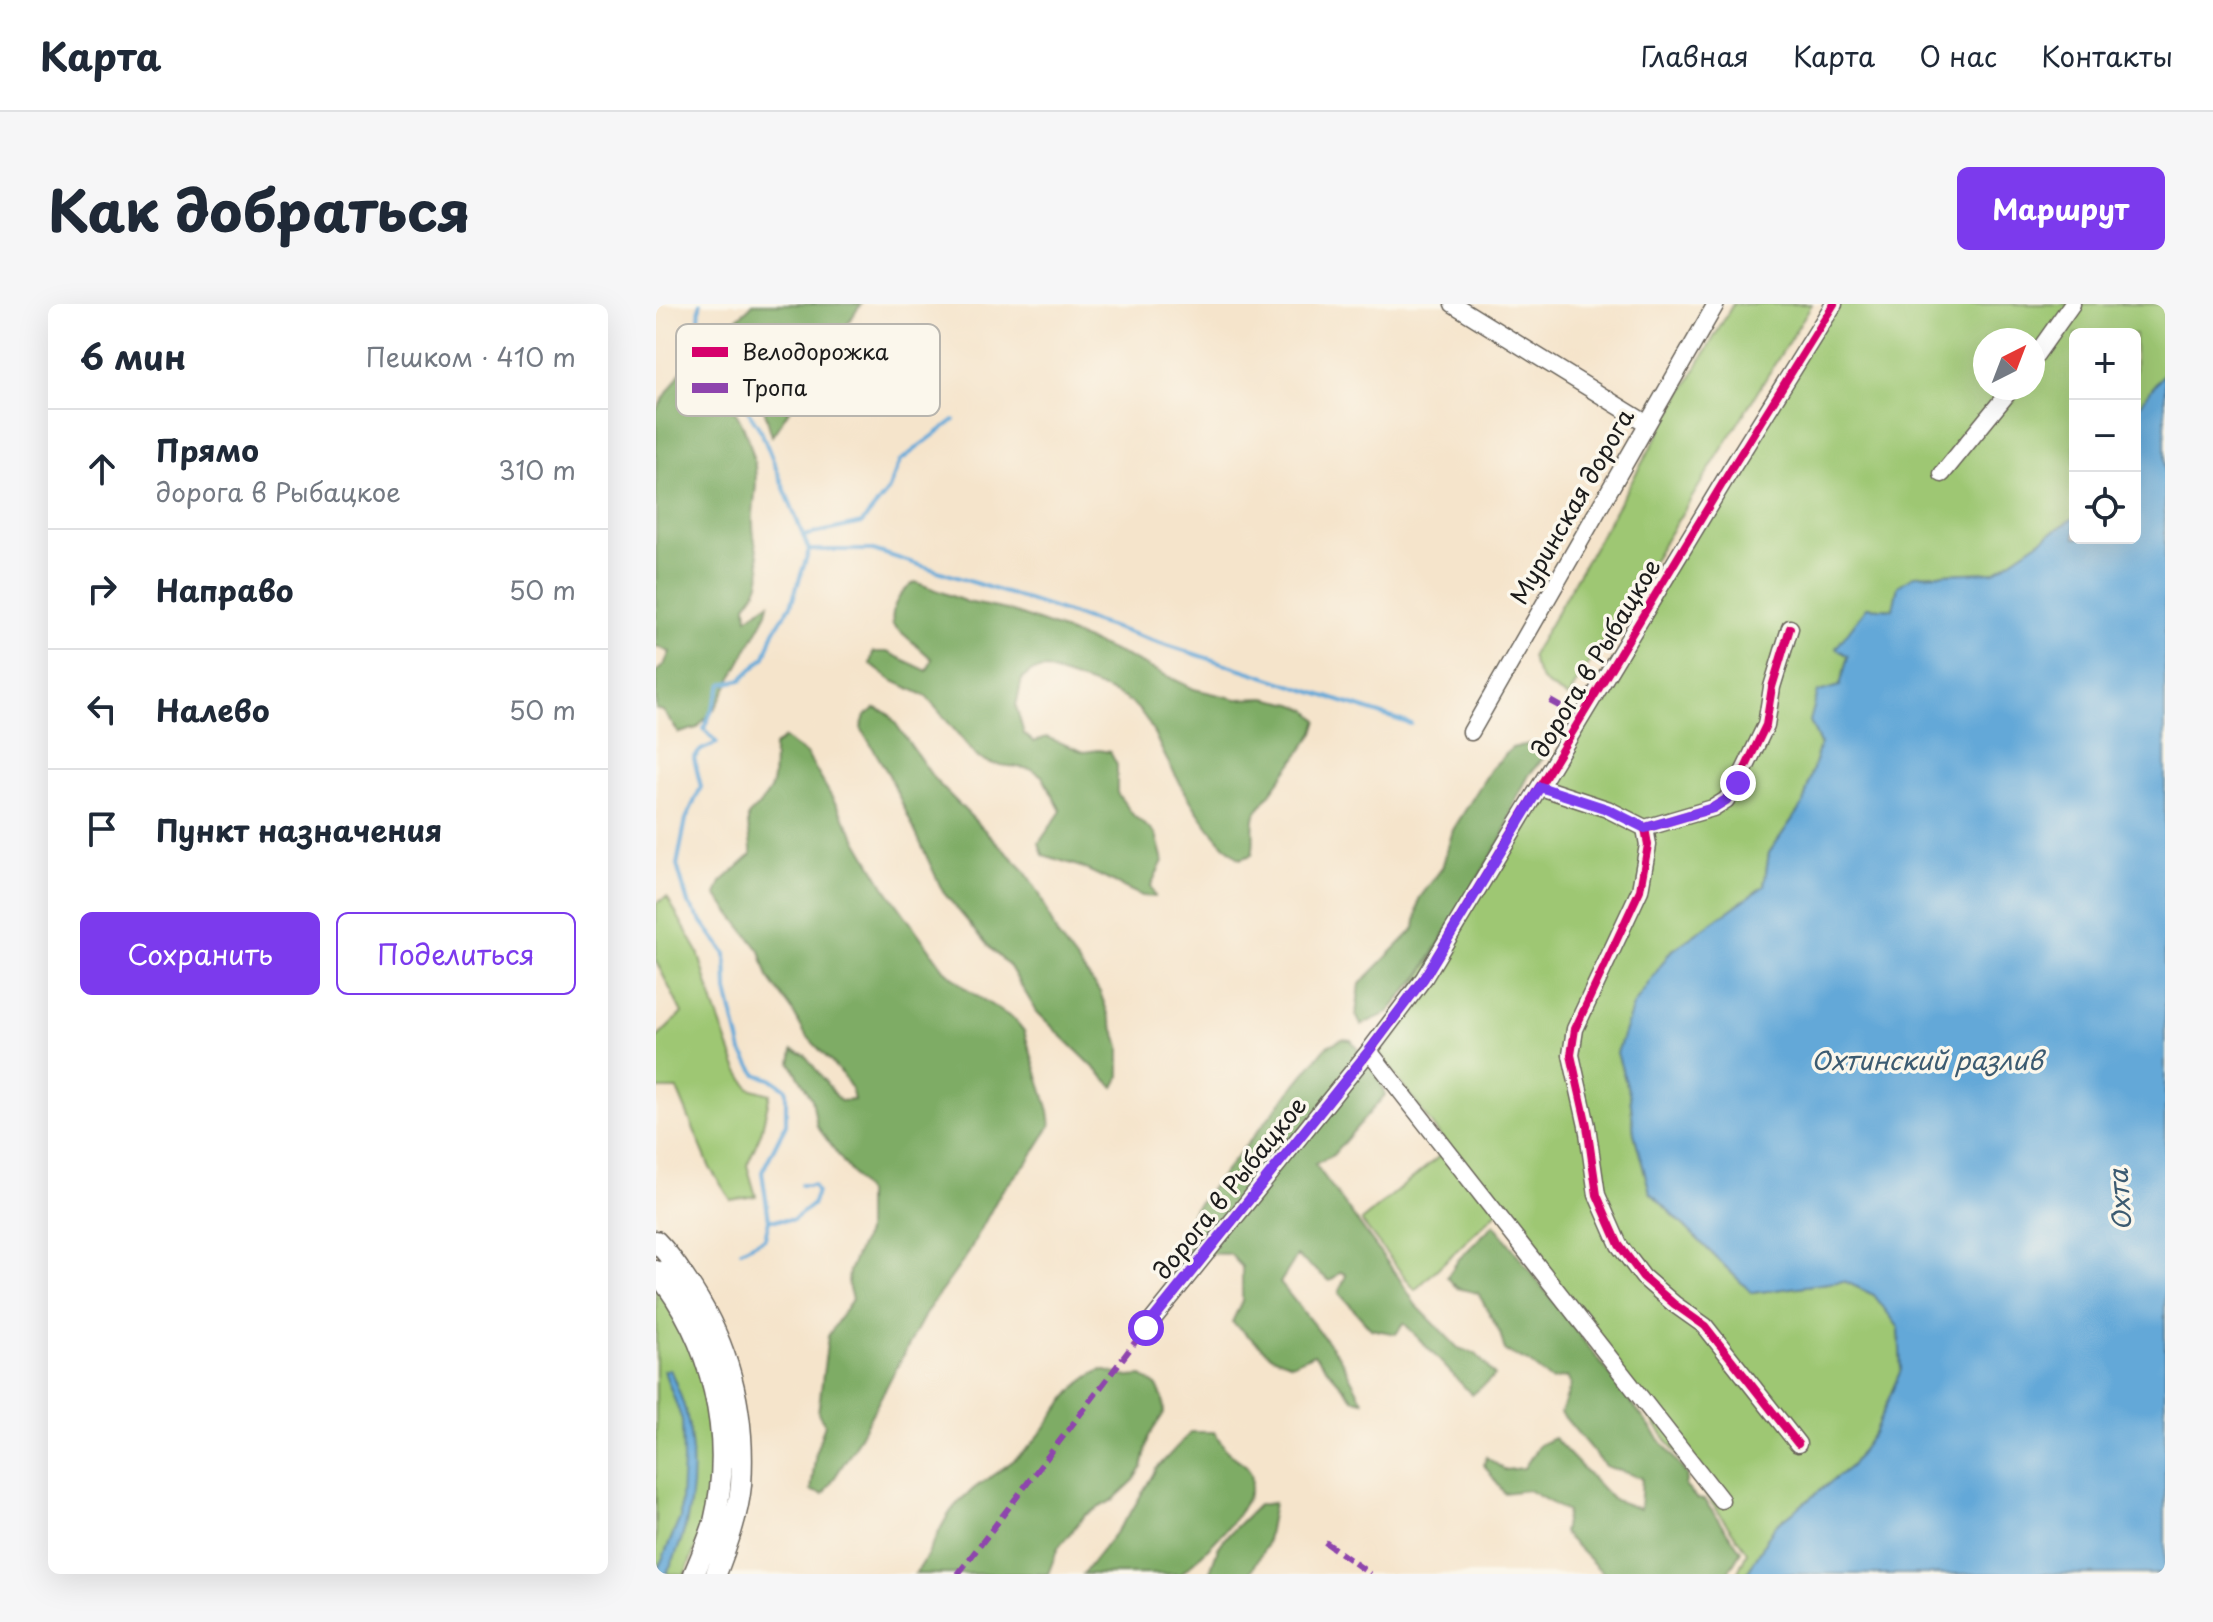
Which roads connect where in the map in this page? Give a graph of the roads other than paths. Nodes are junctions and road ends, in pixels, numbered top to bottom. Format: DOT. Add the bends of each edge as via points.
graph roads {
  1 [pos="1453,304"];
  2 [pos="1716,304"];
  3 [pos="1834,304"];
  4 [pos="2072,304"];
  5 [pos="2045,342"];
  6 [pos="2002,400"];
  7 [pos="1646,423"];
  8 [pos="1942,474"];
  9 [pos="1790,628"];
  10 [pos="1471,732"];
  11 [pos="1540,787"];
  12 [pos="1645,828"];
  13 [pos="1369,1051"];
  14 [pos="656,1241"];
  15 [pos="656,1271"];
  16 [pos="1146,1328"];
  17 [pos="1798,1444"];
  18 [pos="1721,1500"];
  19 [pos="694,1574"];
  20 [pos="716,1574"];
  1 -- 7 [label="street"];
  2 -- 7 [label="street, Муринская дорога"];
  3 -- 11 [label="street, дорога в Рыбацкое"];
  4 -- 5 [label="street"];
  6 -- 8 [label="street"];
  7 -- 10 [label="street, Муринская дорога"];
  9 -- 12 [label="street" via="1766,725 1726,800"];
  11 -- 12 [label="street"];
  11 -- 13 [label="street, дорога в Рыбацкое" via="1424,978"];
  12 -- 17 [label="street" via="1648,845 1640,890 1575,1029 1571,1055 1597,1195 1619,1245 1643,1277 1705,1326"];
  13 -- 16 [label="street, дорога в Рыбацкое"];
  13 -- 18 [label="street"];
  14 -- 20 [label="main road" via="696,1294 719,1337 735,1391 741,1487"];
  15 -- 19 [label="main road" via="697,1337 721,1426 722,1478"];
}
